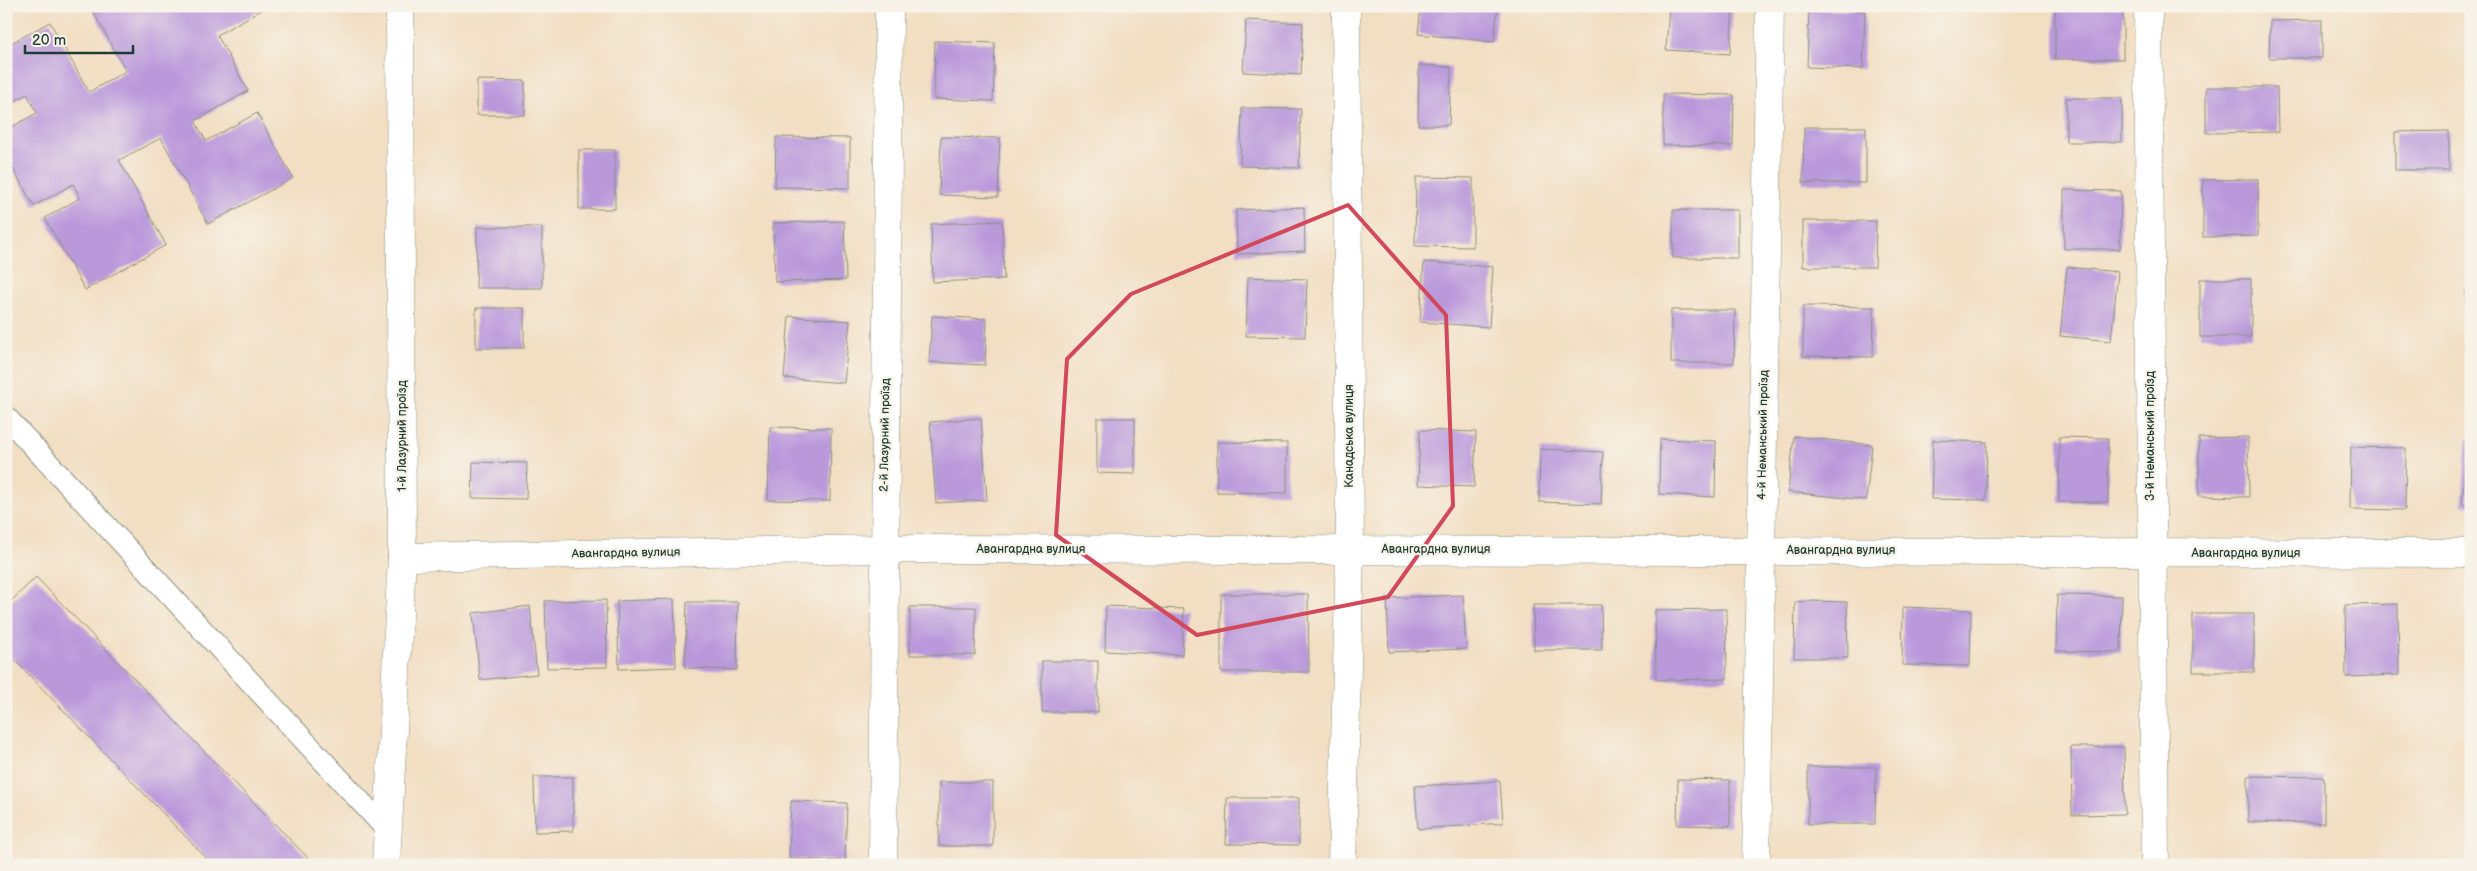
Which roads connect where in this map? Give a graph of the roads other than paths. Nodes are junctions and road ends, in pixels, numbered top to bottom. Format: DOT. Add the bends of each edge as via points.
graph roads {
  1 [pos="400,6"];
  2 [pos="890,6"];
  3 [pos="1346,6"];
  4 [pos="1770,6"];
  5 [pos="2148,6"];
  6 [pos="6,416"];
  7 [pos="884,548"];
  8 [pos="1350,549"];
  9 [pos="1761,550"];
  10 [pos="2151,553"];
  11 [pos="2471,553"];
  12 [pos="402,557"];
  13 [pos="386,829"];
  14 [pos="386,865"];
  15 [pos="883,865"];
  16 [pos="1342,865"];
  17 [pos="1756,865"];
  18 [pos="2155,865"];
  1 -- 12 [label="street, 1-й Лазурний проїзд"];
  2 -- 7 [label="street, 2-й Лазурний проїзд"];
  3 -- 8 [label="street, Канадська вулиця"];
  4 -- 9 [label="street, 4-й Неманський проїзд"];
  5 -- 10 [label="street, 3-й Неманський проїзд"];
  6 -- 13 [label="lane"];
  7 -- 8 [label="street, Авангардна вулиця"];
  7 -- 12 [label="street, Авангардна вулиця"];
  7 -- 15 [label="street, 2-й Лазурний проїзд"];
  8 -- 9 [label="street, Авангардна вулиця"];
  8 -- 16 [label="street, Канадська вулиця"];
  9 -- 10 [label="street, Авангардна вулиця"];
  9 -- 17 [label="street, 4-й Неманський проїзд"];
  10 -- 11 [label="street, Авангардна вулиця"];
  10 -- 18 [label="street, 3-й Неманський проїзд"];
  12 -- 13 [label="street, 1-й Лазурний проїзд"];
  13 -- 14 [label="street, 1-й Лазурний проїзд"];
}
